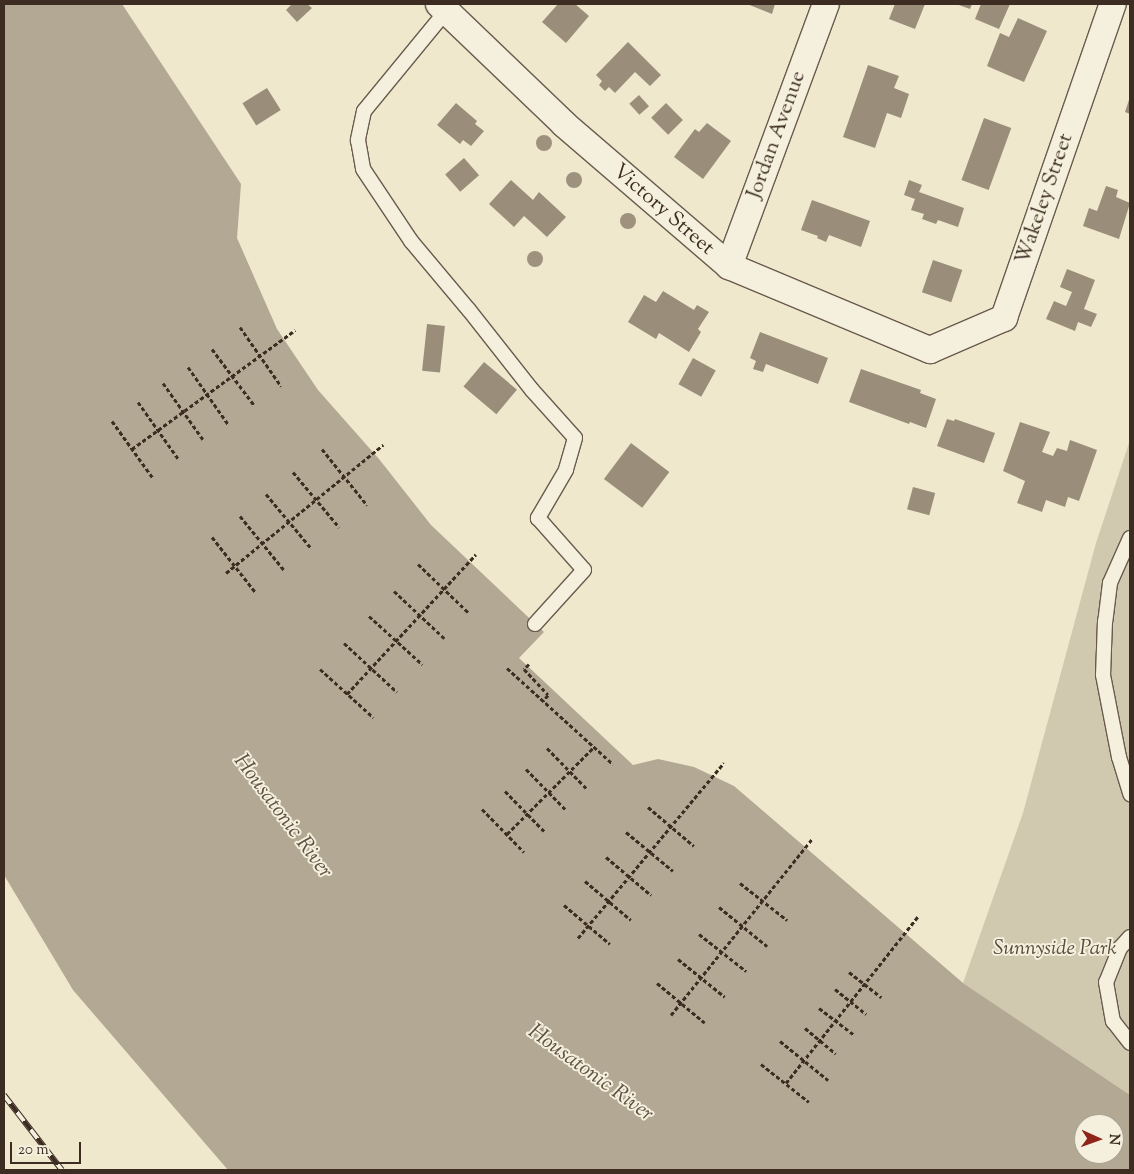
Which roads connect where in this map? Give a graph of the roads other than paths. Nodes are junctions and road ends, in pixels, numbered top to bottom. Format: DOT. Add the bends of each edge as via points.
graph roads {
  1 [pos="826,4"];
  2 [pos="1113,4"];
  3 [pos="443,7"];
  4 [pos="729,266"];
  5 [pos="930,350"];
  6 [pos="1130,538"];
  7 [pos="535,624"];
  8 [pos="1130,794"];
  9 [pos="1130,938"];
  10 [pos="1130,1043"];
  1 -- 4 [label="street, Jordan Avenue"];
  2 -- 5 [label="street, Wakeley Street" via="1004,318"];
  3 -- 4 [label="street, Victory Street" via="564,124"];
  3 -- 7 [label="lane" via="364,111 358,140 363,169 411,241 575,438 566,470 538,518 584,570"];
  4 -- 5 [label="street, Victory Street"];
  6 -- 8 [label="lane" via="1110,583 1105,621 1104,676 1119,757"];
  9 -- 10 [label="lane" via="1120,948 1106,982 1113,1021"];
}
